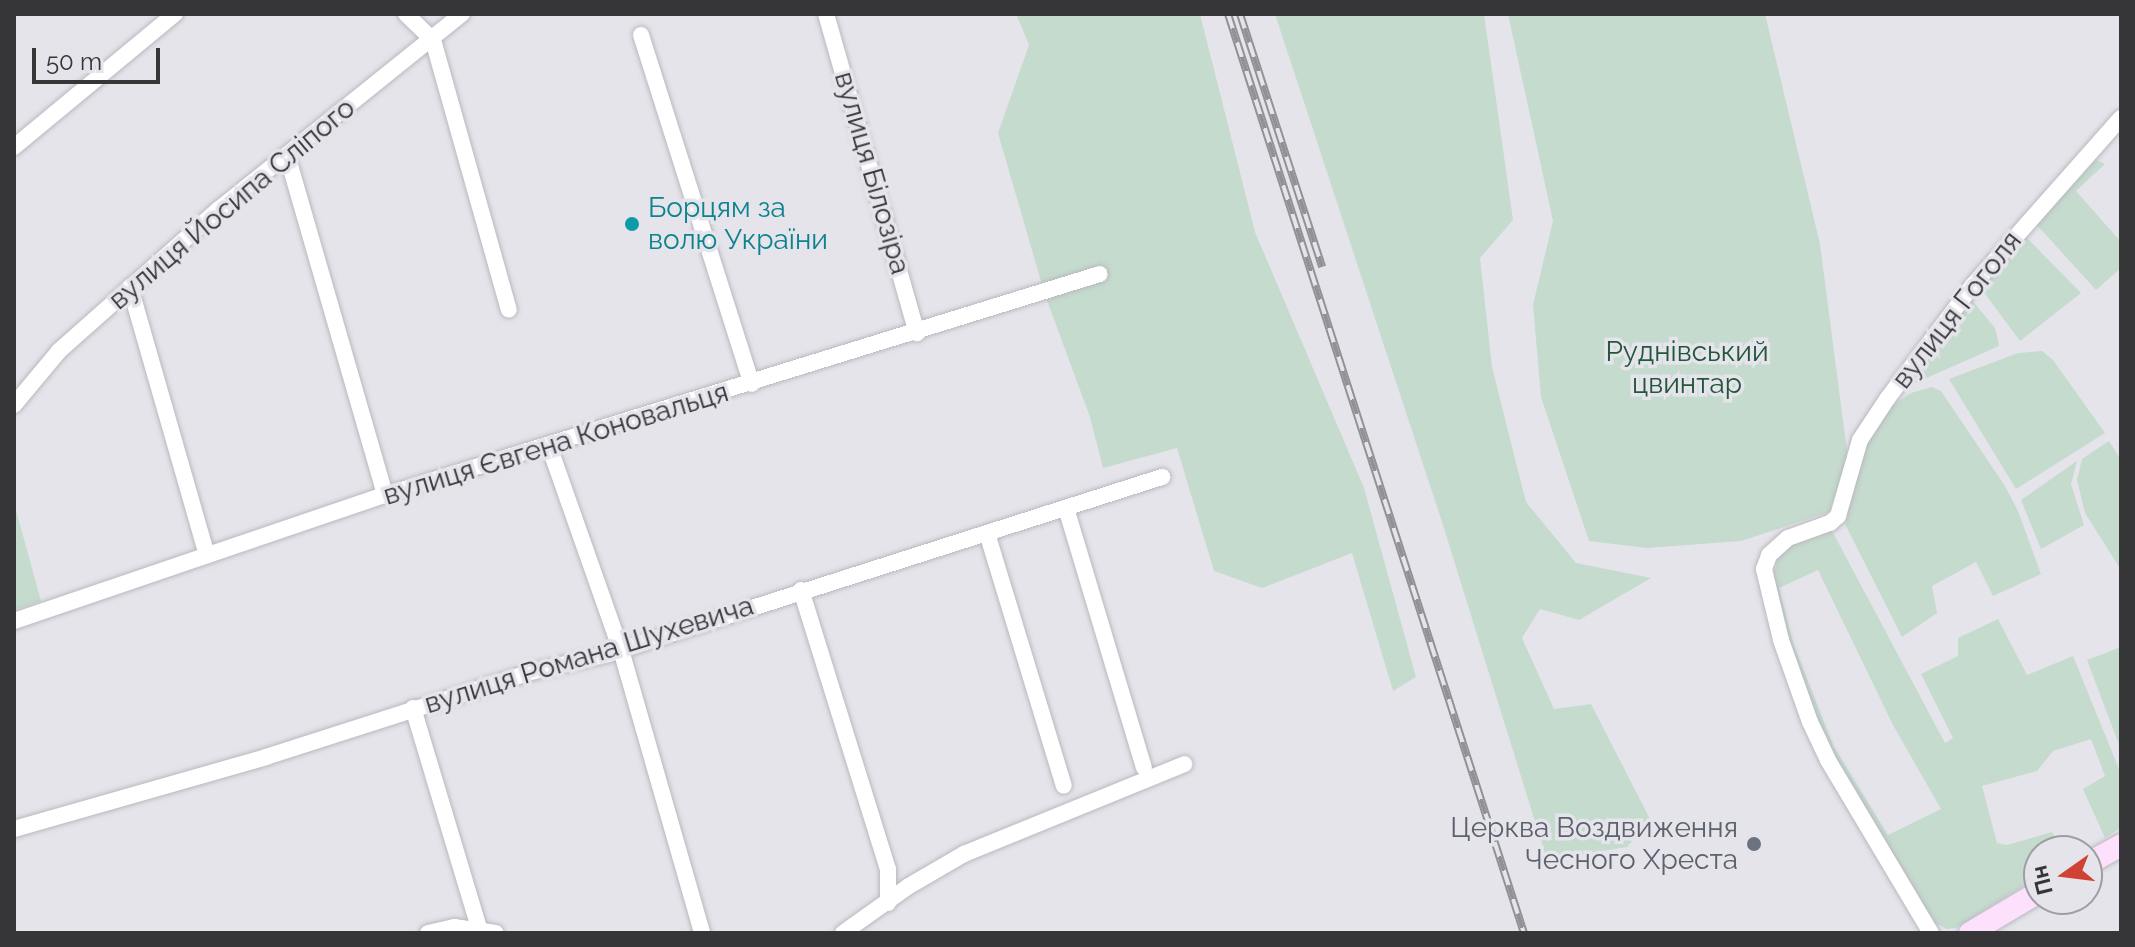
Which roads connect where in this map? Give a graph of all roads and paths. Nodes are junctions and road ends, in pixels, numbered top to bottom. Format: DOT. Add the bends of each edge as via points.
graph roads {
  1 [pos="175,14"];
  2 [pos="406,14"];
  3 [pos="462,14"];
  4 [pos="826,14"];
  5 [pos="641,35"];
  6 [pos="433,40"];
  7 [pos="2121,118"];
  8 [pos="14,147"];
  9 [pos="287,155"];
  10 [pos="1100,274"];
  11 [pos="130,287"];
  12 [pos="509,310"];
  13 [pos="917,333"];
  14 [pos="752,384"];
  15 [pos="14,405"];
  16 [pos="549,446"];
  17 [pos="1162,477"];
  18 [pos="385,495"];
  19 [pos="1066,508"];
  20 [pos="987,533"];
  21 [pos="207,555"];
  22 [pos="801,590"];
  23 [pos="14,621"];
  24 [pos="621,650"];
  25 [pos="413,708"];
  26 [pos="1184,764"];
  27 [pos="1144,768"];
  28 [pos="1064,786"];
  29 [pos="14,829"];
  30 [pos="2121,845"];
  31 [pos="2103,855"];
  32 [pos="2023,902"];
  33 [pos="888,903"];
  34 [pos="479,928"];
  35 [pos="428,933"];
  36 [pos="496,933"];
  37 [pos="702,933"];
  38 [pos="843,933"];
  39 [pos="1931,933"];
  40 [pos="1970,933"];
  1 -- 8 [label="street"];
  2 -- 6 [label="street"];
  3 -- 6 [label="street, вулиця Йосипа Сліпого"];
  4 -- 13 [label="street, вулиця Білозіра"];
  5 -- 14 [label="street"];
  6 -- 9 [label="street, вулиця Йосипа Сліпого"];
  6 -- 12 [label="street"];
  7 -- 39 [label="street, вулиця Гоголя" via="1973,285 1887,399 1860,440 1844,507 1830,523 1776,546 1764,569 1805,708 1828,760"];
  9 -- 11 [label="street, вулиця Йосипа Сліпого"];
  9 -- 18 [label="street"];
  10 -- 13 [label="street, вулиця Євгена Коновальця"];
  11 -- 15 [label="street, вулиця Йосипа Сліпого" via="59,351"];
  11 -- 21 [label="street"];
  13 -- 14 [label="street, вулиця Євгена Коновальця"];
  14 -- 16 [label="street, вулиця Євгена Коновальця"];
  16 -- 18 [label="street, вулиця Євгена Коновальця"];
  16 -- 24 [label="street"];
  17 -- 19 [label="street, вулиця Романа Шухевича"];
  18 -- 21 [label="street, вулиця Євгена Коновальця"];
  19 -- 20 [label="street, вулиця Романа Шухевича"];
  19 -- 27 [label="street"];
  20 -- 22 [label="street, вулиця Романа Шухевича"];
  20 -- 28 [label="street"];
  21 -- 23 [label="street, вулиця Євгена Коновальця"];
  22 -- 24 [label="street, вулиця Романа Шухевича"];
  22 -- 33 [label="street" via="888,869"];
  24 -- 25 [label="street, вулиця Романа Шухевича"];
  24 -- 37 [label="street"];
  25 -- 29 [label="street, вулиця Романа Шухевича" via="266,757"];
  25 -- 34 [label="street"];
  26 -- 33 [label="street" via="964,854"];
  30 -- 31 [label="main road"];
  32 -- 40 [label="main road"];
  33 -- 38 [label="street"];
  34 -- 35 [label="street"];
  34 -- 36 [label="street"];
}
